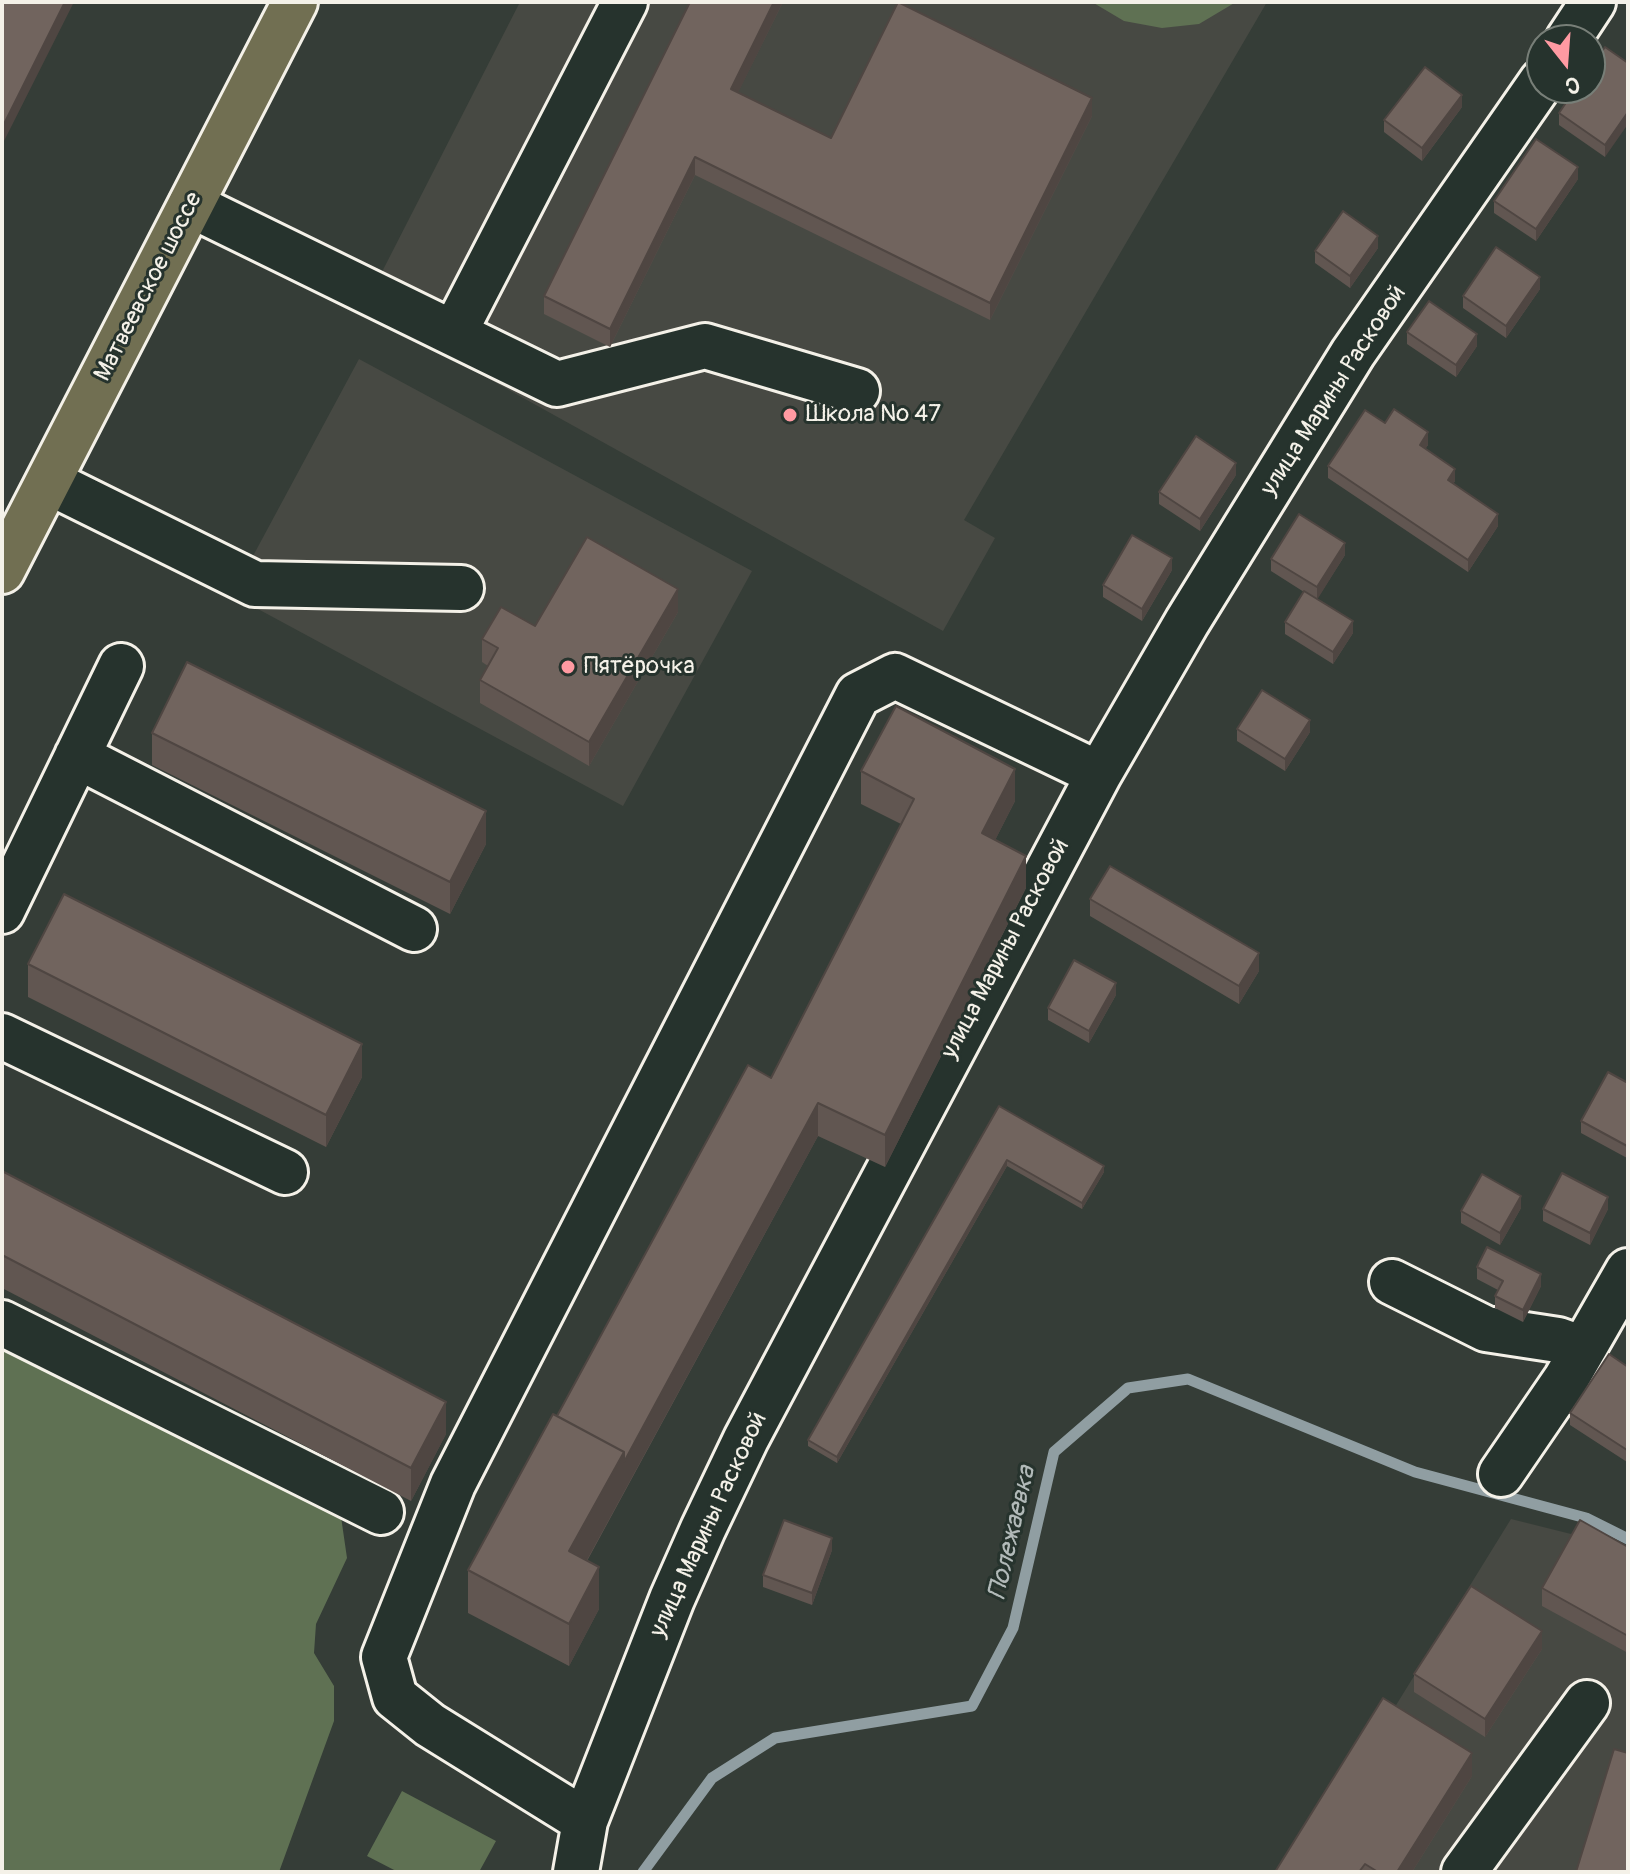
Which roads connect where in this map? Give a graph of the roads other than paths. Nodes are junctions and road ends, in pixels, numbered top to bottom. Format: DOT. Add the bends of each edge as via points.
graph roads {
  1 [pos="295,2"];
  2 [pos="625,2"];
  3 [pos="1593,2"];
  4 [pos="1579,24"];
  5 [pos="1526,104"];
  6 [pos="191,205"];
  7 [pos="454,333"];
  8 [pos="857,391"];
  9 [pos="49,482"];
  10 [pos="2,571"];
  11 [pos="461,588"];
  12 [pos="121,666"];
  13 [pos="77,756"];
  14 [pos="1099,774"];
  15 [pos="6,892"];
  16 [pos="414,929"];
  17 [pos="2,1036"];
  18 [pos="285,1172"];
  19 [pos="1628,1271"];
  20 [pos="1392,1282"];
  21 [pos="2,1323"];
  22 [pos="1583,1349"];
  23 [pos="1501,1474"];
  24 [pos="381,1512"];
  25 [pos="1587,1703"];
  26 [pos="585,1821"];
  27 [pos="576,1872"];
  28 [pos="1464,1872"];
  1 -- 6 [label="main road, Матвеевское шоссе"];
  2 -- 7 [label="street"];
  3 -- 4 [label="street"];
  5 -- 14 [label="street, улица Марины Расковой" via="1353,353"];
  6 -- 7 [label="street"];
  6 -- 9 [label="main road, Матвеевское шоссе"];
  7 -- 8 [label="street" via="557,384 705,346"];
  9 -- 10 [label="main road, Матвеевское шоссе"];
  9 -- 11 [label="street" via="255,584"];
  12 -- 13 [label="street"];
  13 -- 15 [label="street"];
  13 -- 16 [label="street"];
  14 -- 26 [label="street, улица Марины Расковой" via="746,1439 672,1599"];
  14 -- 26 [label="street" via="895,676 858,695 453,1484 384,1657 395,1697 430,1725"];
  17 -- 18 [label="street"];
  19 -- 22 [label="street"];
  20 -- 22 [label="street" via="1486,1329"];
  21 -- 24 [label="street"];
  22 -- 23 [label="street"];
  25 -- 28 [label="street"];
  26 -- 27 [label="street, улица Марины Расковой"];
}
